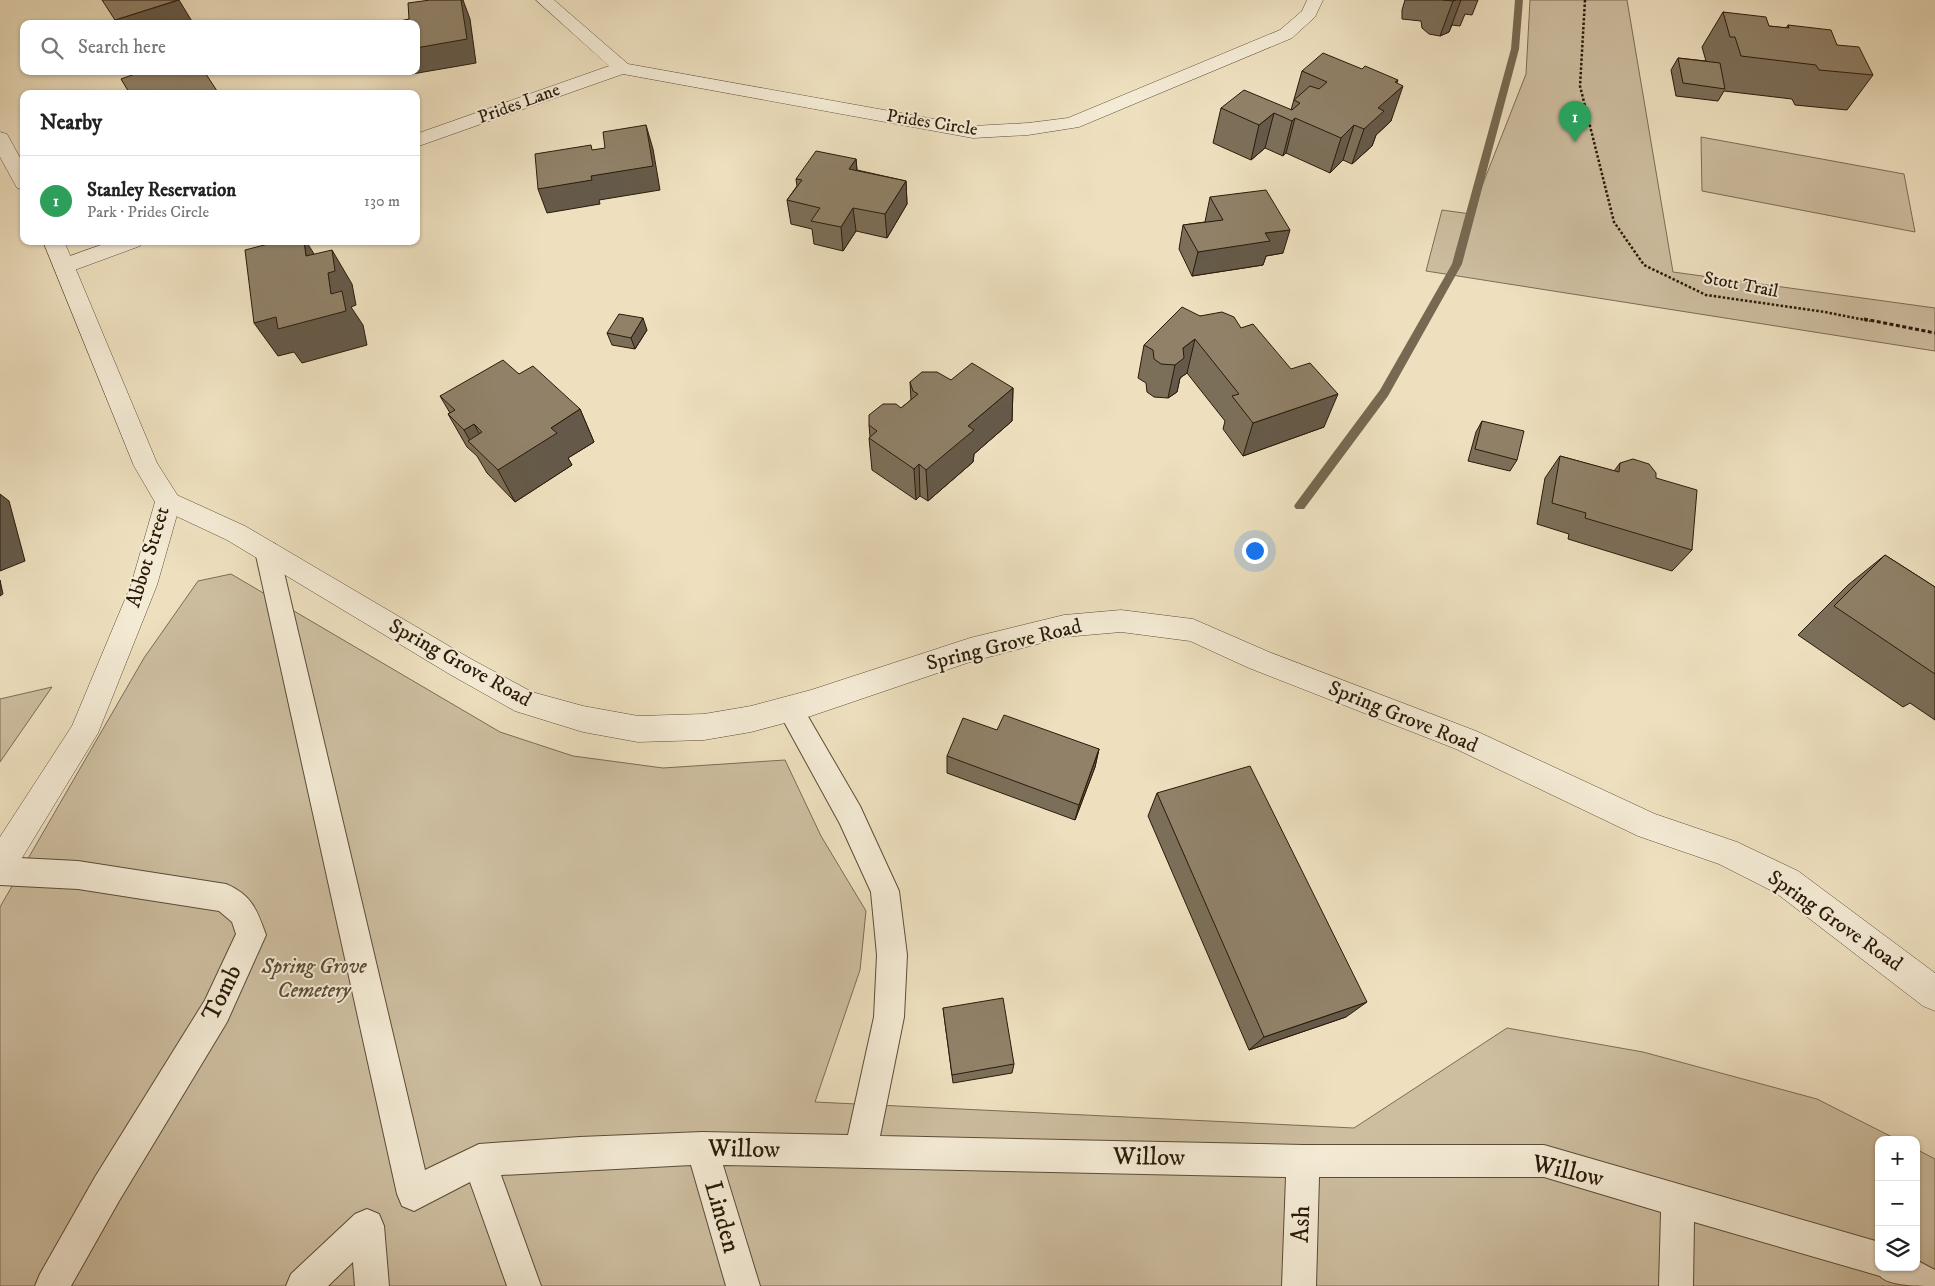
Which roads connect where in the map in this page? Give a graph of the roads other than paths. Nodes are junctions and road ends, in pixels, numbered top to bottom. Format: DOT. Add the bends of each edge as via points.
graph roads {
  1 [pos="544,0"];
  2 [pos="1315,0"];
  3 [pos="622,68"];
  4 [pos="0,138"];
  5 [pos="420,140"];
  6 [pos="20,176"];
  7 [pos="55,245"];
  8 [pos="122,245"];
  9 [pos="64,266"];
  10 [pos="168,501"];
  11 [pos="267,551"];
  12 [pos="790,709"];
  13 [pos="0,865"];
  14 [pos="0,871"];
  15 [pos="1935,994"];
  16 [pos="702,1148"];
  17 [pos="860,1152"];
  18 [pos="479,1160"];
  19 [pos="1302,1161"];
  20 [pos="1678,1200"];
  21 [pos="1875,1259"];
  22 [pos="1902,1271"];
  23 [pos="52,1286"];
  24 [pos="304,1286"];
  25 [pos="372,1286"];
  26 [pos="524,1286"];
  27 [pos="743,1286"];
  28 [pos="1298,1286"];
  29 [pos="1676,1286"];
  30 [pos="1930,1286"];
  1 -- 3 [label="street"];
  2 -- 3 [label="street, Prides Circle" via="1309,13 1286,34 1072,123 1028,129 973,132"];
  3 -- 5 [label="street, Prides Lane"];
  4 -- 6 [label="street"];
  7 -- 9 [label="street, Abbot Street"];
  8 -- 9 [label="street"];
  9 -- 10 [label="street, Abbot Street" via="146,466"];
  10 -- 11 [label="street, Spring Grove Road"];
  10 -- 13 [label="street, Abbot Street" via="144,585 84,733"];
  11 -- 12 [label="street, Spring Grove Road" via="525,702 583,720 638,729 704,726"];
  11 -- 18 [label="lane, Willow" via="414,1194"];
  12 -- 15 [label="street, Spring Grove Road" via="970,650 1064,626 1121,621 1193,630 1259,660 1466,740 1649,826 1726,852 1787,882"];
  12 -- 17 [label="lane" via="850,815 885,891 892,955 889,1017"];
  14 -- 23 [label="lane, Tomb" via="78,875 226,898 243,913 251,934 216,1011 107,1188"];
  16 -- 17 [label="lane, Willow"];
  16 -- 18 [label="lane, Willow"];
  16 -- 27 [label="lane, Linden"];
  17 -- 19 [label="lane, Willow"];
  18 -- 26 [label="lane"];
  19 -- 20 [label="lane, Willow" via="1544,1161"];
  19 -- 28 [label="lane, Ash"];
  20 -- 21 [label="lane, Willow"];
  20 -- 29 [label="lane"];
  22 -- 30 [label="lane"];
  24 -- 25 [label="lane" via="366,1226"];
}
